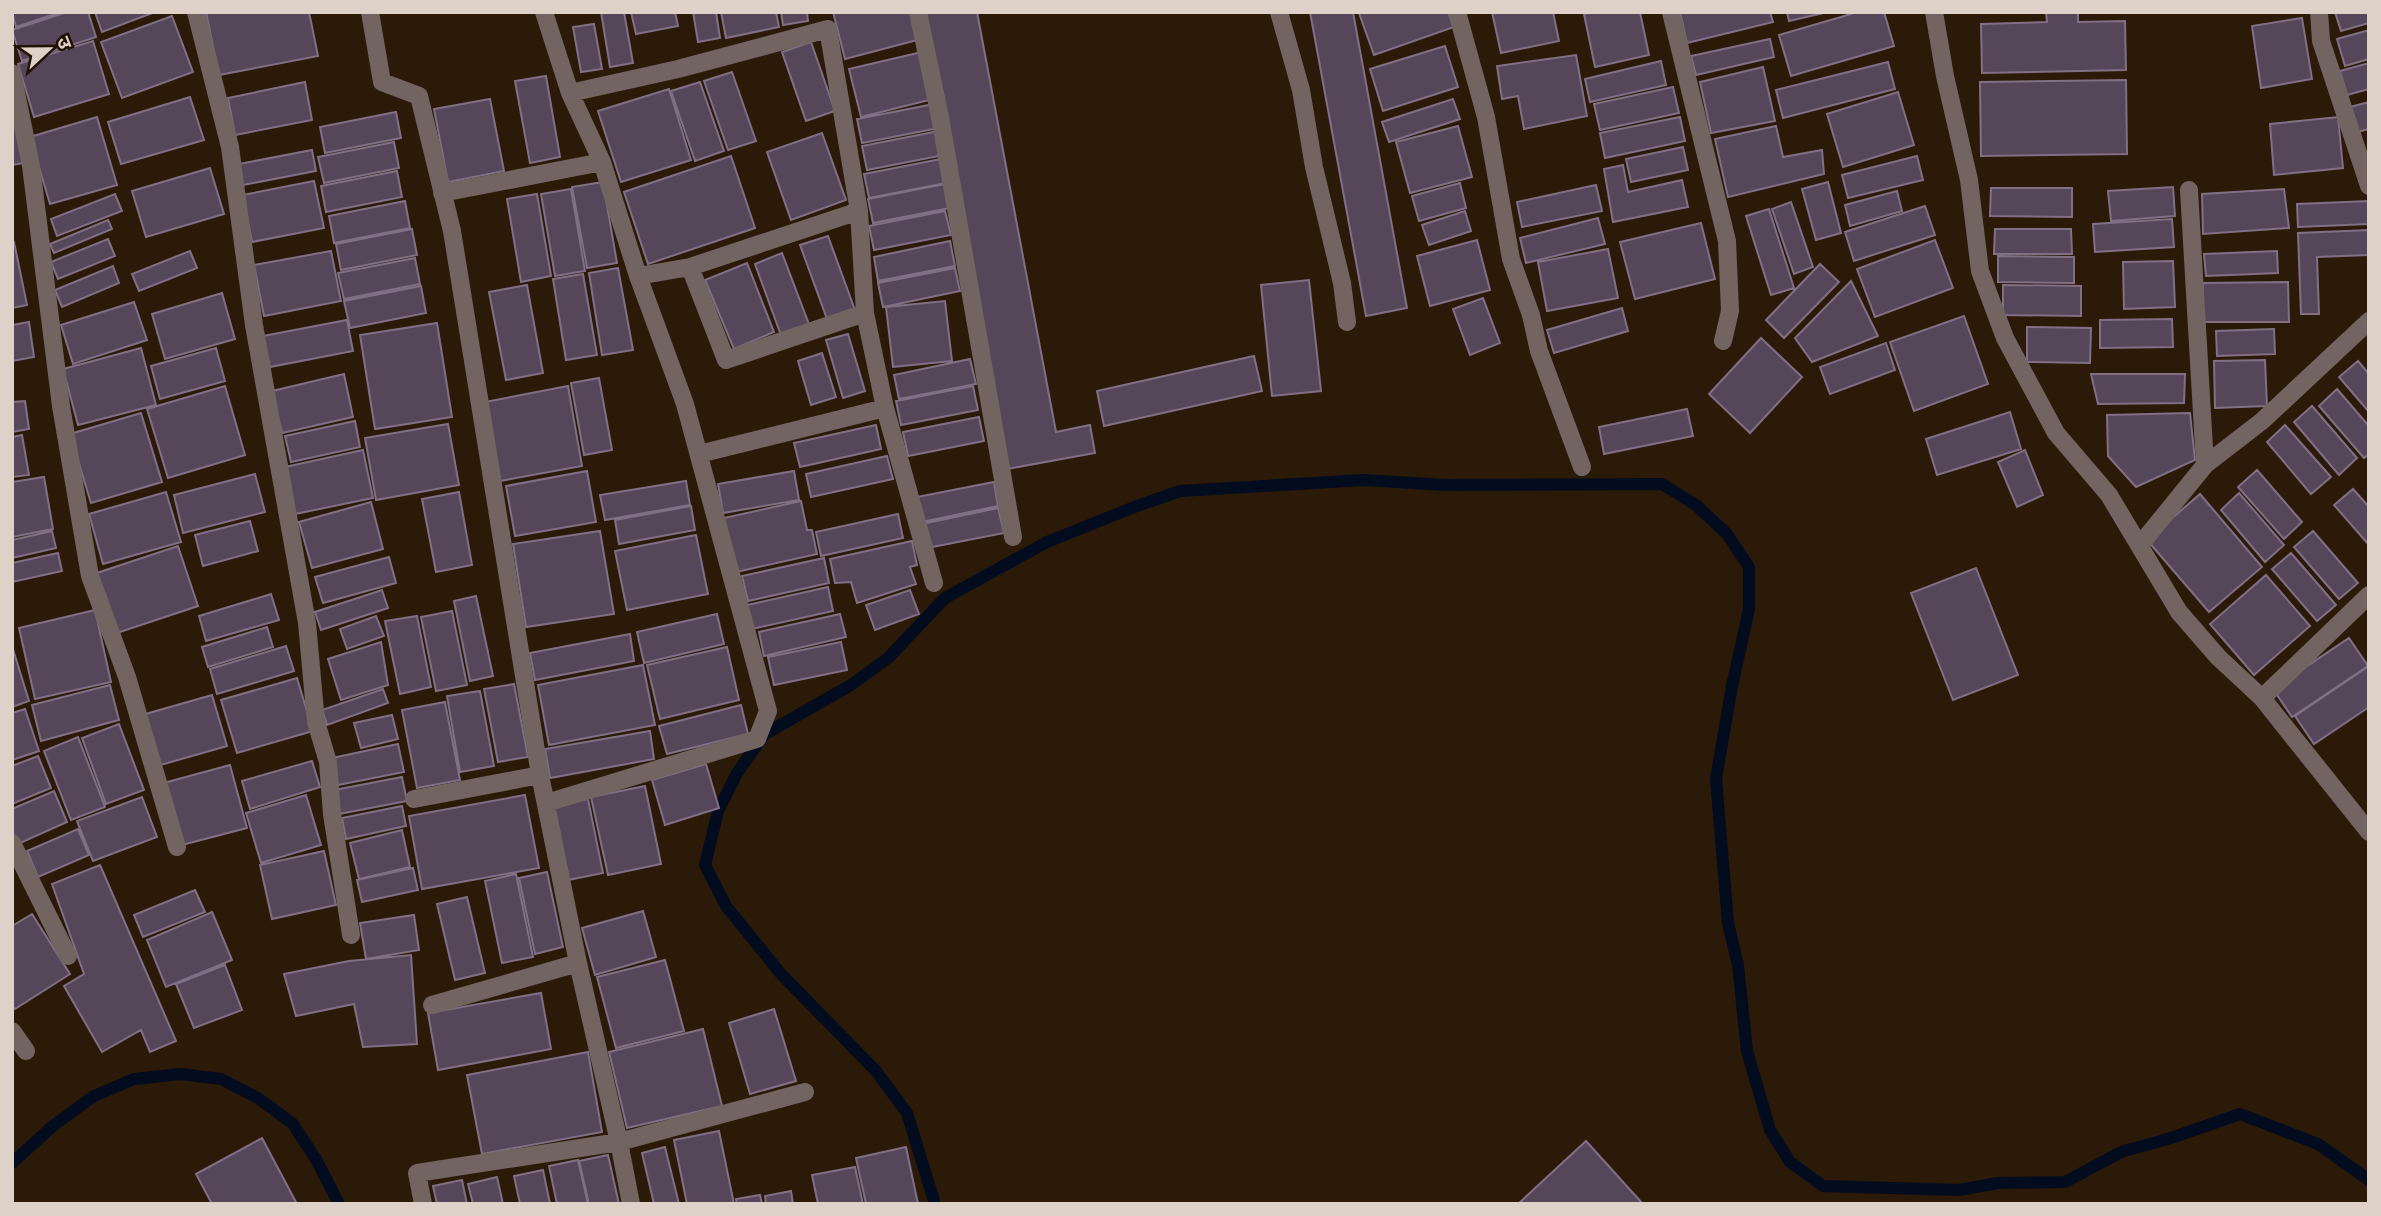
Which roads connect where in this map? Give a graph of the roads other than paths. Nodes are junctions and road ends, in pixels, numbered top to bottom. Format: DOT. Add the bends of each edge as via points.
graph roads {
  1 [pos="196,12"];
  2 [pos="370,12"];
  3 [pos="544,12"];
  4 [pos="918,12"];
  5 [pos="1279,12"];
  6 [pos="1457,12"];
  7 [pos="1671,12"];
  8 [pos="1934,12"];
  9 [pos="2319,12"];
  10 [pos="12,73"];
  11 [pos="570,93"];
  12 [pos="602,162"];
  13 [pos="2369,186"];
  14 [pos="2189,190"];
  15 [pos="442,193"];
  16 [pos="859,211"];
  17 [pos="690,267"];
  18 [pos="638,276"];
  19 [pos="865,313"];
  20 [pos="2369,321"];
  21 [pos="1347,322"];
  22 [pos="1723,341"];
  23 [pos="885,408"];
  24 [pos="699,454"];
  25 [pos="2205,465"];
  26 [pos="1582,467"];
  27 [pos="1013,537"];
  28 [pos="2140,545"];
  29 [pos="934,583"];
  30 [pos="2369,595"];
  31 [pos="2262,698"];
  32 [pos="540,775"];
  33 [pos="414,799"];
  34 [pos="546,803"];
  35 [pos="2369,832"];
  36 [pos="12,843"];
  37 [pos="177,847"];
  38 [pos="351,935"];
  39 [pos="68,956"];
  40 [pos="578,963"];
  41 [pos="432,1005"];
  42 [pos="12,1031"];
  43 [pos="26,1051"];
  44 [pos="805,1092"];
  45 [pos="619,1142"];
  46 [pos="423,1204"];
  47 [pos="631,1204"];
  1 -- 38 [label="street" via="230,147 254,325 307,622 316,722 328,762 331,814"];
  2 -- 15 [label="street" via="382,82 419,96"];
  3 -- 11 [label="street"];
  4 -- 27 [label="street"];
  5 -- 21 [label="street" via="1301,90"];
  6 -- 26 [label="street" via="1486,117 1511,259"];
  7 -- 22 [label="street" via="1727,241 1730,311"];
  8 -- 28 [label="street" via="1969,180 1980,271 2001,327 2056,433 2109,495"];
  9 -- 13 [label="street" via="2321,41"];
  10 -- 37 [label="street" via="31,166 61,406 90,576 127,677"];
  11 -- 12 [label="street"];
  11 -- 16 [label="street" via="828,29"];
  12 -- 15 [label="street"];
  12 -- 18 [label="street"];
  14 -- 25 [label="street"];
  15 -- 32 [label="street"];
  16 -- 17 [label="street"];
  16 -- 19 [label="street"];
  17 -- 18 [label="street"];
  17 -- 19 [label="street" via="726,360"];
  18 -- 24 [label="street"];
  19 -- 23 [label="street"];
  20 -- 25 [label="street" via="2262,421"];
  23 -- 24 [label="street"];
  23 -- 29 [label="street"];
  24 -- 34 [label="street" via="768,710 757,739"];
  25 -- 28 [label="street"];
  28 -- 31 [label="street" via="2179,612"];
  30 -- 31 [label="street"];
  31 -- 35 [label="street"];
  32 -- 33 [label="street"];
  32 -- 34 [label="street"];
  34 -- 40 [label="street"];
  36 -- 39 [label="street"];
  40 -- 41 [label="street"];
  40 -- 45 [label="street"];
  42 -- 43 [label="street"];
  44 -- 45 [label="street"];
  45 -- 46 [label="street" via="417,1173"];
  45 -- 47 [label="street"];
}
